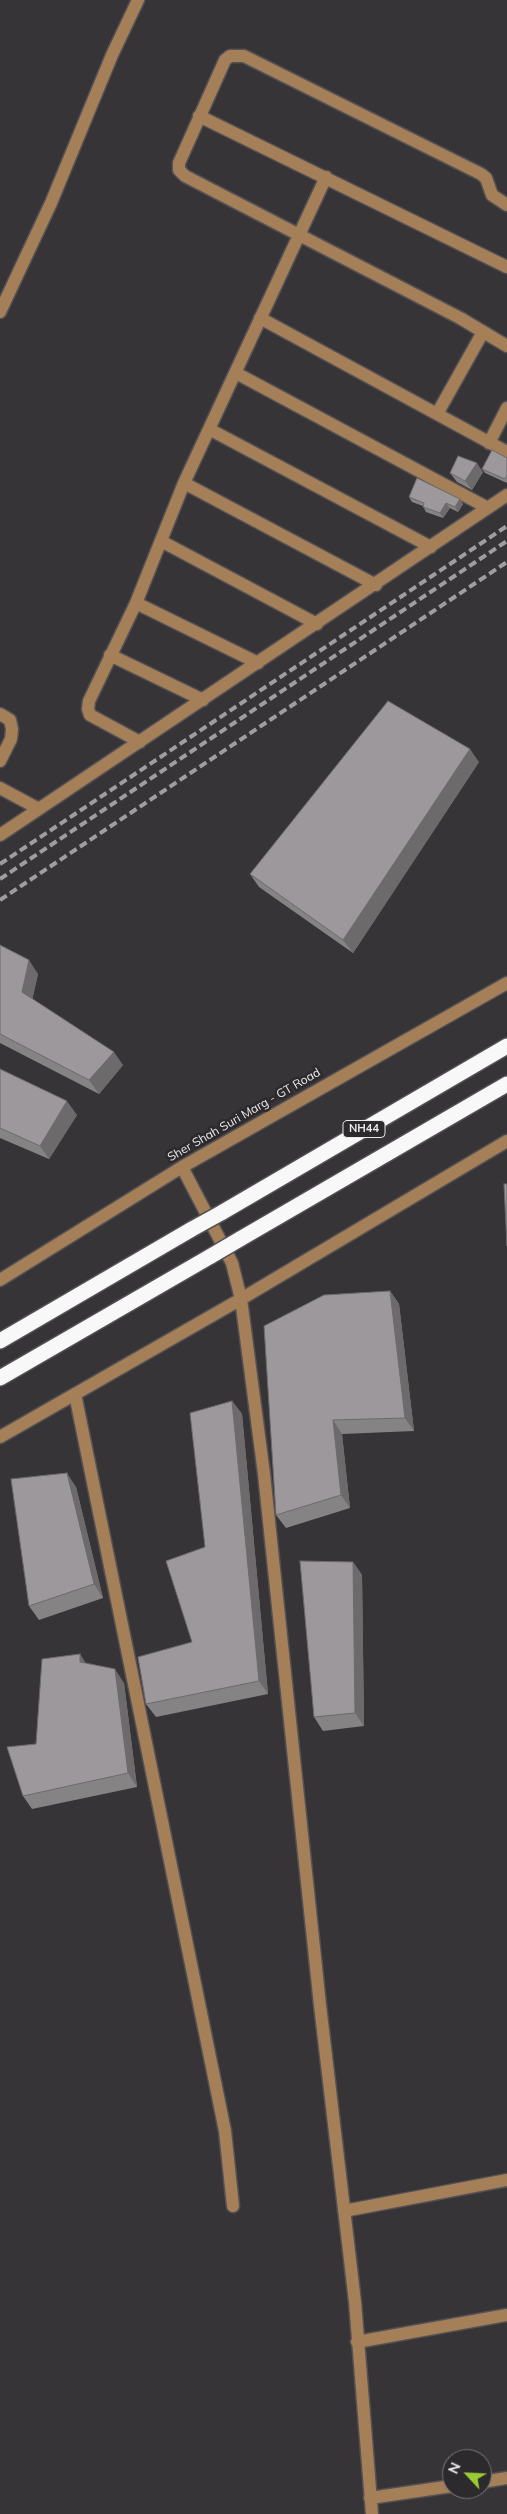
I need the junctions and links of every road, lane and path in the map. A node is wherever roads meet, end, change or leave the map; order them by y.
1 (138, 0) edge
2 (199, 116) junction
3 (326, 177) junction
4 (507, 205) edge
5 (298, 236) junction
6 (507, 266) edge
7 (0, 312) edge
8 (260, 318) junction
9 (483, 332) junction
10 (507, 346) edge
11 (236, 373) junction
12 (507, 408) edge
13 (437, 414) junction
14 (209, 429) junction
15 (489, 442) junction
16 (507, 452) edge
17 (184, 483) junction
18 (507, 495) edge
19 (488, 508) junction
20 (161, 541) junction
21 (431, 547) junction
22 (376, 584) junction
23 (136, 603) junction
24 (317, 624) junction
25 (110, 656) junction
26 (258, 663) junction
27 (203, 700) junction
28 (0, 714) edge
29 (140, 742) junction
30 (0, 761) edge
31 (0, 788) edge
32 (39, 809) junction
33 (0, 835) edge
34 (507, 983) edge
35 (507, 1046) edge
36 (507, 1084) edge
37 (507, 1141) edge
38 (182, 1167) junction
39 (0, 1280) edge
40 (241, 1299) junction
41 (0, 1341) edge
42 (0, 1378) edge
43 (75, 1394) junction
44 (0, 1437) edge
45 (507, 2180) edge
46 (234, 2206) dead end
47 (344, 2211) junction
48 (507, 2315) edge
49 (358, 2342) junction
50 (507, 2478) edge
51 (492, 2480) edge
52 (442, 2487) edge
53 (370, 2498) junction
54 (372, 2514) edge

1 - 7 street
2 - 3 street
2 - 4 street
2 - 5 street
3 - 5 street
3 - 6 street
5 - 8 street
5 - 9 street
8 - 11 street
8 - 13 street
9 - 10 street
9 - 13 street
11 - 14 street
11 - 19 street
12 - 15 street
13 - 15 street
14 - 17 street
14 - 21 street
15 - 16 street
17 - 20 street
17 - 22 street
18 - 19 street
19 - 21 street
20 - 23 street
20 - 24 street
21 - 22 street
22 - 24 street
23 - 25 street
23 - 26 street
24 - 26 street
25 - 27 street
25 - 29 street
26 - 27 street
27 - 29 street
28 - 30 street
29 - 32 street
31 - 32 street
32 - 33 street
34 - 38 street, Sher Shah Suri Marg - GT Road
35 - 41 highway, NH44, bridge
36 - 42 highway, NH44, bridge
37 - 40 street
38 - 39 street, Sher Shah Suri Marg - GT Road
38 - 40 street
40 - 43 street
40 - 47 street
43 - 44 street
43 - 46 street
45 - 47 street
47 - 49 street
48 - 49 street
49 - 53 street
50 - 51 street
52 - 53 street
53 - 54 street

